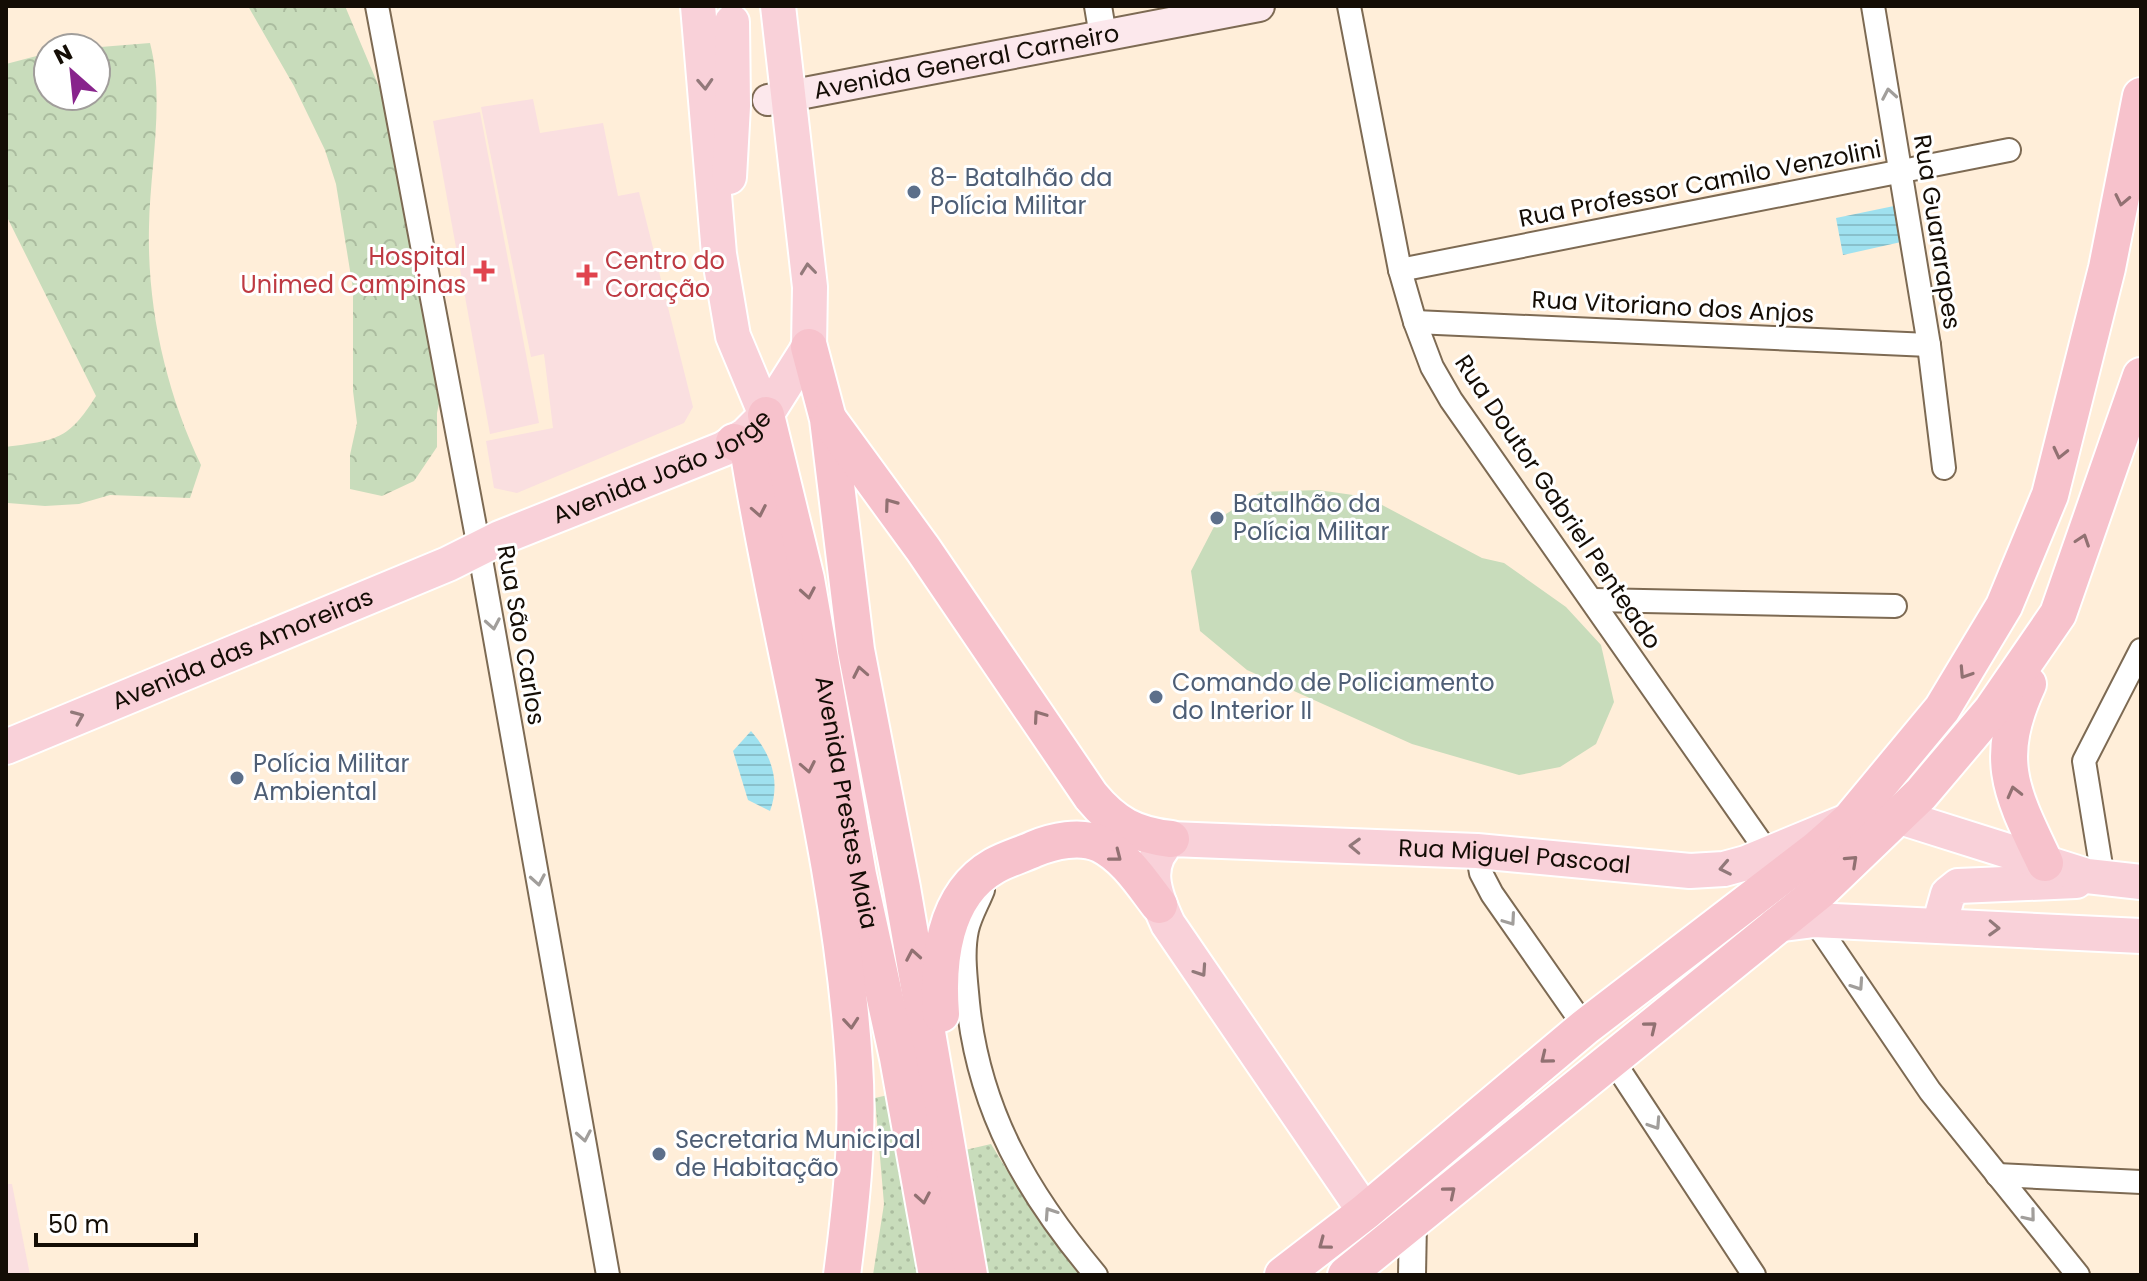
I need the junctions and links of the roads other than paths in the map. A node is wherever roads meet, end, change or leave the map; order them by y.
1 (377, 6) edge
2 (698, 6) edge
3 (778, 6) edge
4 (1098, 6) edge
5 (1349, 6) edge
6 (1873, 6) edge
7 (1252, 7) edge
8 (732, 22) dead end
9 (1103, 36) junction
10 (2141, 96) edge
11 (778, 98) junction
12 (2009, 150) dead end
13 (1902, 171) junction
14 (719, 254) junction
15 (1400, 270) junction
16 (1415, 322) junction
17 (1929, 345) junction
18 (809, 347) junction
19 (2141, 376) edge
20 (766, 415) junction
21 (828, 419) junction
22 (734, 442) junction
23 (1944, 468) dead end
24 (479, 548) junction
25 (1594, 600) junction
26 (1895, 606) dead end
27 (2058, 614) junction
28 (2141, 650) edge
29 (6, 747) edge
30 (1071, 763) junction
31 (1900, 817) junction
32 (1850, 820) junction
33 (1171, 839) junction
34 (1045, 845) junction
35 (1477, 851) junction
36 (1768, 853) junction
37 (2045, 863) junction
38 (992, 867) junction
39 (2095, 877) junction
40 (2141, 882) edge
41 (1159, 905) junction
42 (1814, 920) junction
43 (1776, 925) junction
44 (1939, 926) junction
45 (2141, 936) edge
46 (1585, 1027) junction
47 (1612, 1059) junction
48 (945, 1142) junction
49 (1997, 1175) junction
50 (2141, 1182) edge
51 (1365, 1212) junction
52 (1413, 1222) junction
53 (608, 1275) edge
54 (842, 1275) edge
55 (937, 1275) edge
56 (969, 1275) edge
57 (1096, 1275) edge
58 (1283, 1275) edge
59 (1346, 1275) edge
60 (1412, 1275) edge
61 (1754, 1275) edge
62 (2078, 1275) edge

1 - 24 street, Rua São Carlos
2 -> 14 main road
3 - 11 main road
4 - 9 street
5 - 15 street, Rua Doutor Gabriel Penteado
13 -> 6 street, Rua Guararapes
7 - 9 main road, Avenida General Carneiro
8 - 14 main road
9 - 11 main road, Avenida General Carneiro
10 -> 32 highway
18 -> 11 main road
12 - 13 street, Rua Professor Camilo Venzolini
13 - 15 street, Rua Professor Camilo Venzolini
13 - 17 street, Rua Guararapes
14 - 20 main road, Avenida Prestes Maia
15 - 16 street, Rua Doutor Gabriel Penteado
16 - 17 street, Rua Vitoriano dos Anjos
16 - 25 street, Rua Doutor Gabriel Penteado
17 - 23 street, Rua Guararapes
18 - 20 main road, Avenida João Jorge
18 - 21 highway
27 -> 19 highway
20 - 22 main road, Avenida João Jorge
20 -> 55 highway, Avenida Prestes Maia
30 -> 21 highway
48 -> 21 highway, Avenida Prestes Maia
22 - 24 main road, Avenida João Jorge
22 -> 54 highway
29 -> 24 main road, Avenida das Amoreiras
24 -> 53 street, Rua São Carlos
25 - 26 street
25 - 36 street, Rua Doutor Gabriel Penteado
27 - 31 highway
37 -> 27 highway
28 - 39 street
30 - 33 highway
30 - 34 highway
31 - 32 main road, Rua Miguel Pascoal
31 - 37 main road
43 -> 31 highway
32 - 36 main road, Rua Miguel Pascoal
32 - 46 highway
35 -> 33 main road, Rua Miguel Pascoal
33 - 41 main road
34 - 38 highway
34 -> 41 highway
36 -> 35 main road, Rua Miguel Pascoal
35 -> 46 street
37 - 39 main road
38 - 48 highway
57 -> 38 street
39 - 40 main road
39 - 44 main road
41 -> 51 main road
42 - 43 main road
42 - 44 main road
42 -> 49 street
47 -> 43 highway
44 -> 45 main road
46 -> 51 highway
52 -> 47 highway
47 -> 61 street
48 - 56 highway, Avenida Prestes Maia
49 - 50 street
49 -> 62 street
51 -> 58 highway
52 - 59 highway
52 - 60 street

